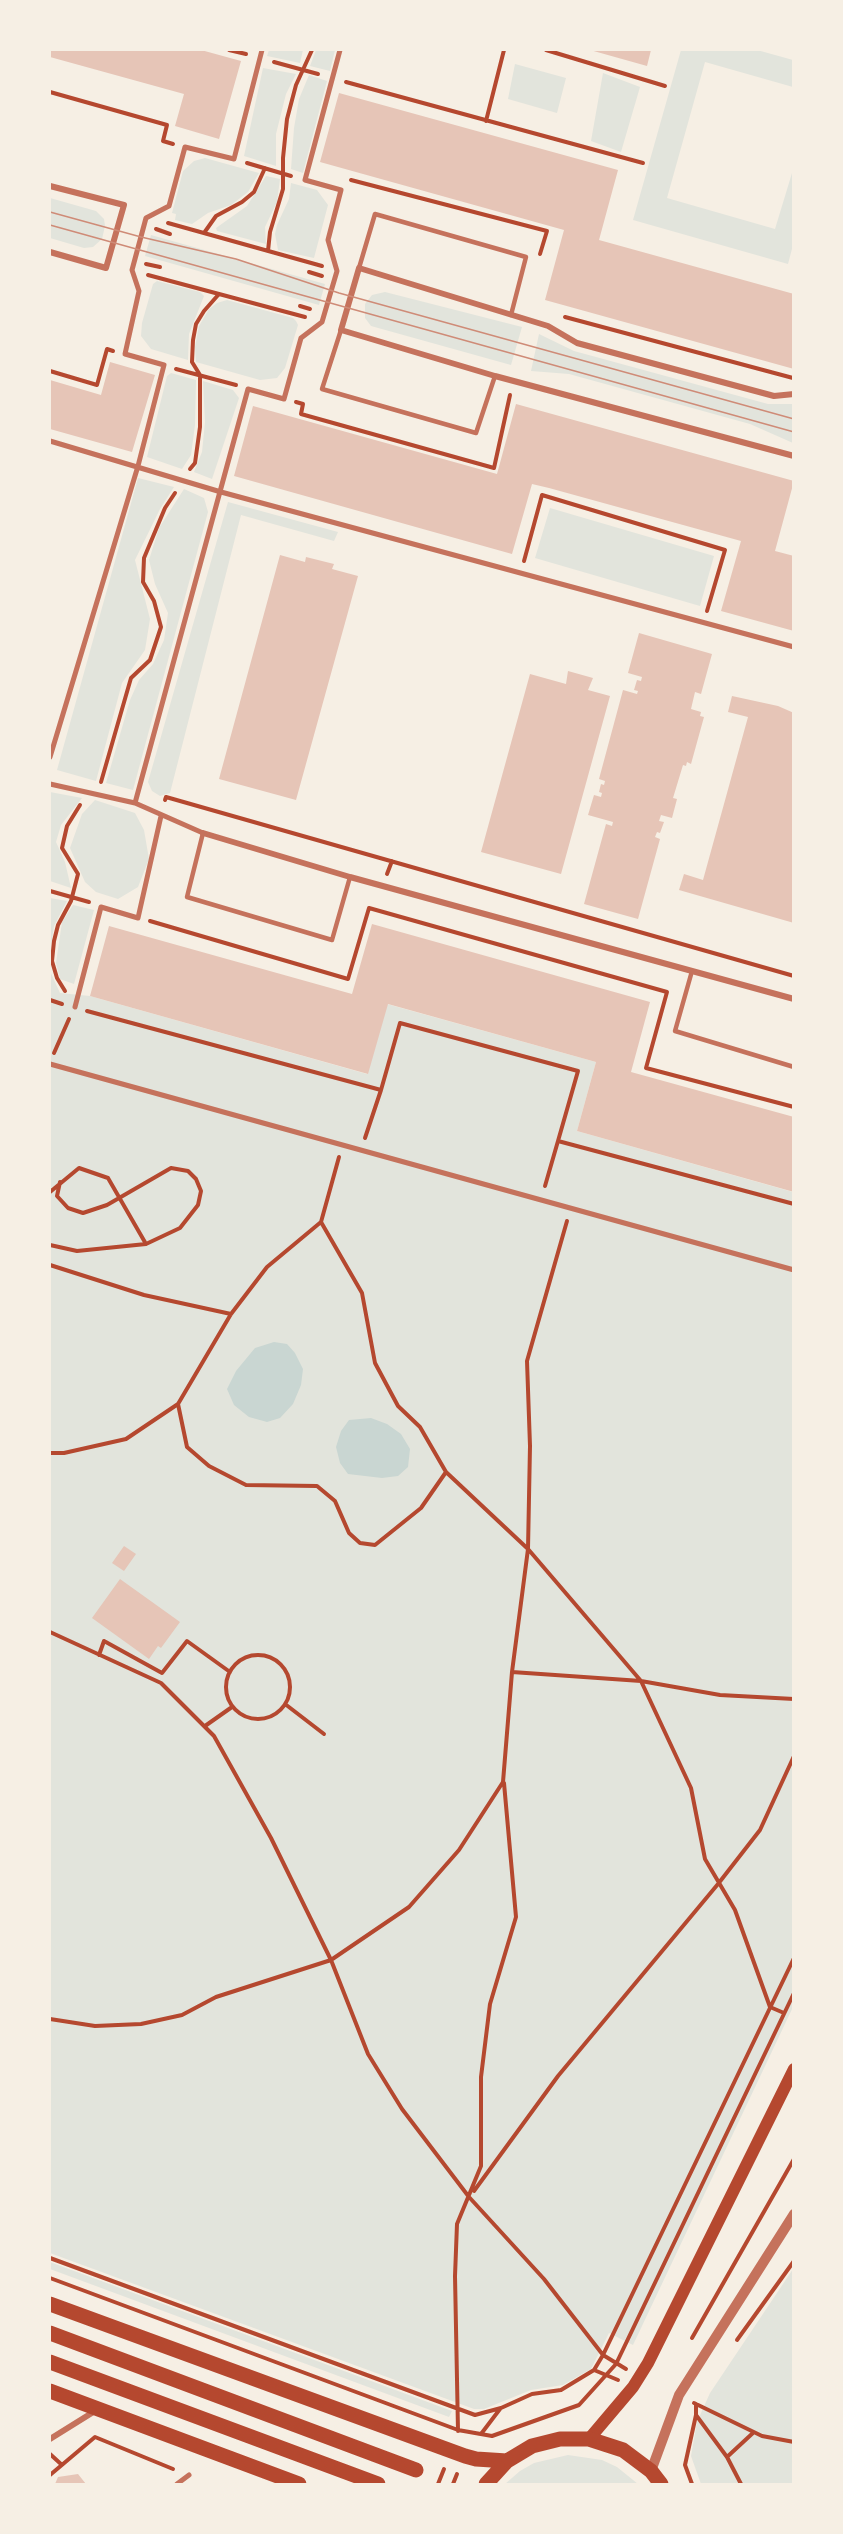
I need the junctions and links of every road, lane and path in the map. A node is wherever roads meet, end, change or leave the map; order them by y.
1 (230, 50) edge
2 (262, 50) edge
3 (312, 50) edge
4 (340, 50) edge
5 (504, 50) edge
6 (546, 50) edge
7 (260, 58) junction
8 (305, 69) junction
9 (333, 78) junction
10 (665, 86) dead end
11 (50, 92) edge
12 (486, 120) junction
13 (185, 147) junction
14 (234, 159) junction
15 (643, 163) dead end
16 (265, 168) junction
17 (282, 173) junction
18 (305, 180) junction
19 (50, 186) edge
20 (341, 190) junction
21 (147, 218) junction
22 (204, 233) junction
23 (268, 251) junction
24 (50, 252) edge
25 (538, 263) dead end
26 (359, 268) junction
27 (132, 270) junction
28 (337, 271) junction
29 (219, 294) junction
30 (555, 314) dead end
31 (511, 315) junction
32 (322, 322) junction
33 (341, 330) junction
34 (125, 354) junction
35 (164, 365) junction
36 (50, 371) edge
37 (200, 375) junction
38 (495, 376) junction
39 (794, 378) edge
40 (248, 388) junction
41 (511, 388) dead end
42 (794, 394) edge
43 (284, 399) junction
44 (50, 441) edge
45 (794, 456) edge
46 (138, 466) junction
47 (183, 480) junction
48 (221, 492) junction
49 (520, 573) junction
50 (703, 623) junction
51 (794, 647) edge
52 (50, 757) edge
53 (50, 784) edge
54 (92, 795) junction
55 (135, 803) junction
56 (161, 816) junction
57 (203, 833) junction
58 (350, 877) junction
59 (50, 891) edge
60 (72, 896) junction
61 (101, 907) junction
62 (138, 918) junction
63 (692, 970) junction
64 (794, 976) edge
65 (794, 999) edge
66 (50, 1000) edge
67 (75, 1008) junction
68 (50, 1063) edge
69 (794, 1067) edge
70 (381, 1090) junction
71 (794, 1107) edge
72 (558, 1141) junction
73 (343, 1145) junction
74 (361, 1150) junction
75 (60, 1182) junction
76 (50, 1192) edge
77 (541, 1200) junction
78 (794, 1204) edge
79 (571, 1209) junction
80 (321, 1222) junction
81 (146, 1244) junction
82 (50, 1245) edge
83 (50, 1265) edge
84 (794, 1270) edge
85 (231, 1314) junction
86 (178, 1404) junction
87 (50, 1453) edge
88 (446, 1472) junction
89 (528, 1549) junction
90 (50, 1632) edge
91 (99, 1655) junction
92 (230, 1672) junction
93 (512, 1672) junction
94 (641, 1681) junction
95 (794, 1699) edge
96 (285, 1704) junction
97 (232, 1707) junction
98 (205, 1726) junction
99 (324, 1734) dead end
100 (794, 1756) edge
101 (503, 1782) junction
102 (718, 1884) junction
103 (794, 1958) edge
104 (331, 1960) junction
105 (794, 1993) edge
106 (770, 2007) junction
107 (784, 2013) junction
108 (50, 2019) edge
109 (794, 2068) edge
110 (794, 2159) edge
111 (469, 2197) junction
112 (794, 2214) edge
113 (50, 2258) edge
114 (794, 2261) edge
115 (50, 2278) edge
116 (50, 2304) edge
117 (50, 2333) edge
118 (735, 2343) dead end
119 (688, 2346) dead end
120 (603, 2355) junction
121 (50, 2362) edge
122 (616, 2364) junction
123 (640, 2376) junction
124 (50, 2391) edge
125 (679, 2395) junction
126 (701, 2395) dead end
127 (696, 2403) junction
128 (98, 2409) junction
129 (456, 2409) junction
130 (458, 2430) junction
131 (754, 2432) junction
132 (50, 2439) edge
133 (589, 2439) junction
134 (794, 2442) edge
135 (451, 2451) junction
136 (50, 2454) edge
137 (727, 2457) dead end
138 (507, 2461) junction
139 (62, 2465) junction
140 (416, 2470) dead end
141 (651, 2471) junction
142 (50, 2475) edge
143 (189, 2475) joint
144 (177, 2484) edge
145 (299, 2484) edge
146 (378, 2484) edge
147 (438, 2484) edge
148 (486, 2484) edge
149 (661, 2484) edge
150 (692, 2484) edge

1 - 7 path
2 - 7 street
3 - 8 path
4 - 9 street
5 - 12 path
6 - 10 path
7 - 8 path
7 - 14 street
8 - 9 path
8 - 17 path
9 - 12 path
9 - 18 street
11 - 13 path
12 - 15 path
13 - 14 street
13 - 21 street
14 - 16 path
16 - 17 path
16 - 22 path
17 - 18 path
17 - 23 path
18 - 20 street
19 - 24 street
20 - 25 path
20 - 28 street
21 - 22 path
21 - 27 street
22 - 23 path
23 - 28 path
26 - 31 street
26 - 31 lane
26 - 33 street
27 - 29 path
27 - 34 street
28 - 32 street
29 - 32 path
29 - 37 path
30 - 39 path
31 - 42 street
32 - 43 street
33 - 38 street
33 - 38 lane
34 - 35 street
34 - 36 path
35 - 37 path
35 - 46 street
37 - 40 path
37 - 47 path
38 - 45 street
40 - 43 street
40 - 48 street
41 - 43 path
44 - 46 street
46 - 47 street
46 - 52 street
47 - 48 street
47 - 54 path
48 - 49 street
48 - 55 street
49 - 50 street
49 - 50 path
50 - 51 street
53 - 54 street
54 - 55 street
54 - 60 path
55 - 56 street
56 - 57 street
56 - 62 street
56 - 64 path
57 - 58 street
57 - 58 lane
58 - 63 street
59 - 60 path
60 - 61 path
60 - 67 path
61 - 62 street
61 - 67 street
62 - 71 path
63 - 65 street
63 - 69 lane
66 - 67 path
67 - 68 path
67 - 70 path
68 - 73 street
70 - 72 path
70 - 74 path
72 - 77 path
72 - 78 path
73 - 74 street
73 - 80 path
74 - 77 street
75 - 76 path
75 - 81 path
75 - 81 path
77 - 79 street
79 - 84 street
79 - 89 path
80 - 85 path
80 - 88 path
81 - 82 path
83 - 85 path
85 - 86 path
86 - 87 path
86 - 88 path
88 - 89 path
89 - 93 path
89 - 94 path
90 - 91 path
91 - 92 path
91 - 98 path
92 - 96 path
92 - 97 path
93 - 94 path
93 - 101 path
94 - 95 path
94 - 102 path
96 - 97 path
96 - 99 path
97 - 98 path
98 - 104 path
100 - 102 path
101 - 104 path
101 - 111 path
102 - 106 path
102 - 111 path
103 - 106 path
104 - 108 path
104 - 111 path
105 - 107 path
106 - 107 path
106 - 120 path
107 - 122 path
109 - 123 main road
110 - 119 path
111 - 120 path
111 - 129 path
112 - 125 street
113 - 129 path
114 - 118 path
115 - 130 path
116 - 135 main road
117 - 140 main road
120 - 122 path
120 - 129 path
121 - 146 main road
122 - 123 path
122 - 130 path
123 - 133 main road
124 - 128 main road
125 - 127 path
125 - 141 street
126 - 127 path
127 - 131 path
127 - 150 path
128 - 132 street
128 - 145 main road
129 - 130 path
130 - 135 path
131 - 134 path
131 - 137 path
133 - 138 main road
133 - 141 main road
135 - 138 main road
135 - 147 path
136 - 139 path
138 - 148 main road
139 - 142 path
139 - 143 path
141 - 149 main road
143 - 144 street

